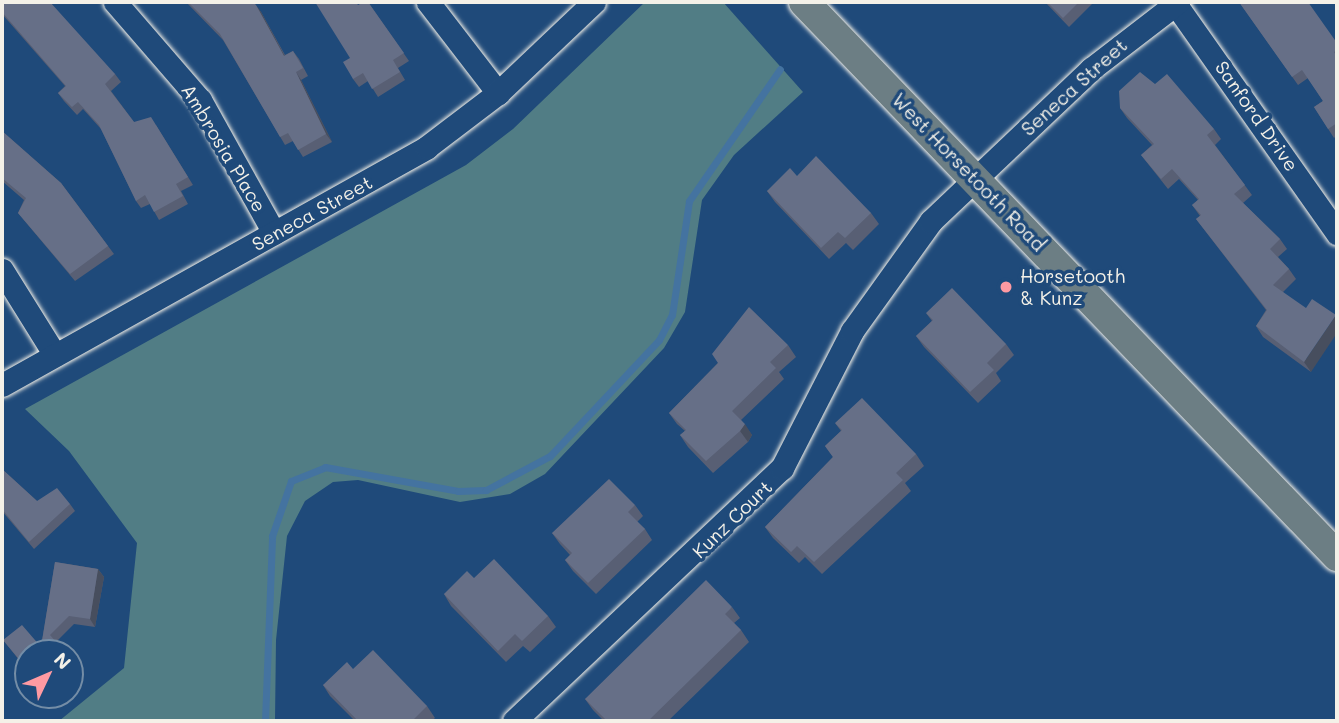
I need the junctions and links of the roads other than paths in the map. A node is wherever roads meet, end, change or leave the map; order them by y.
1 (116, 2) edge
2 (428, 2) edge
3 (594, 2) edge
4 (804, 2) edge
5 (1176, 2) edge
6 (498, 93) junction
7 (974, 177) junction
8 (274, 233) junction
9 (1337, 233) edge
10 (2, 270) edge
11 (55, 355) junction
12 (2, 385) edge
13 (1337, 556) edge
14 (514, 721) edge

1 - 8 street, Ambrosia Place
2 - 6 street
3 - 6 street, Seneca Street
4 - 7 main road, West Horsetooth Road
5 - 7 street, Seneca Street
5 - 9 street, Sanford Drive
6 - 8 street, Seneca Street
7 - 13 main road, West Horsetooth Road
7 - 14 street, Kunz Court
8 - 11 street, Seneca Street
10 - 11 street
11 - 12 street, Seneca Street

